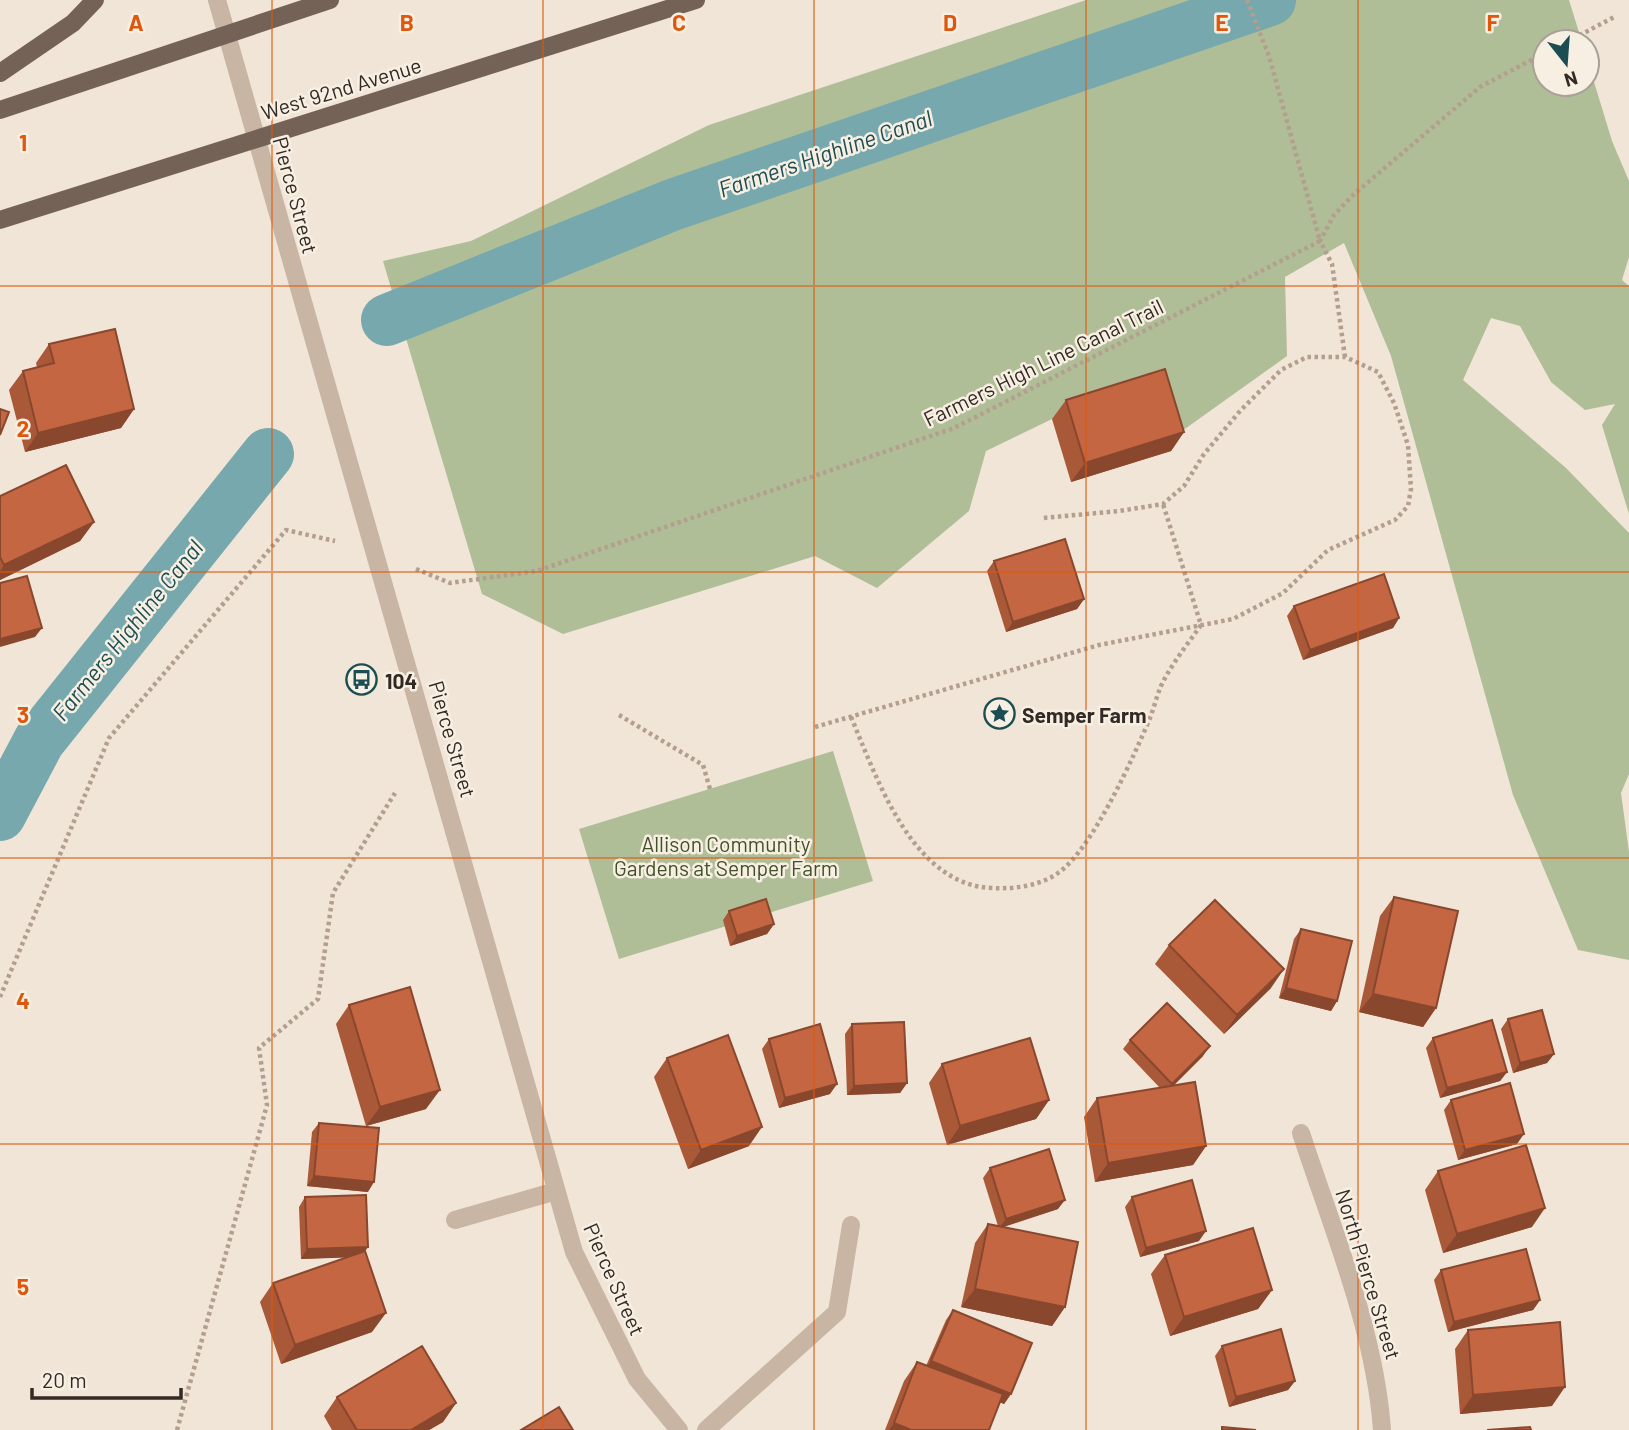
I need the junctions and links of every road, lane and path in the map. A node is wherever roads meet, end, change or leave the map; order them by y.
1 (95, 0) edge
2 (217, 0) edge
3 (330, 0) edge
4 (696, 0) edge
5 (1247, 0) edge
6 (1616, 16) dead end
7 (1593, 28) edge
8 (226, 34) junction
9 (1531, 60) edge
10 (0, 73) edge
11 (0, 110) edge
12 (256, 138) junction
13 (0, 220) edge
14 (1320, 241) junction
15 (1345, 357) junction
16 (1163, 504) junction
17 (1043, 518) dead end
18 (324, 538) dead end
19 (450, 583) dead end
20 (1201, 625) junction
21 (619, 715) dead end
22 (851, 717) junction
23 (815, 727) dead end
24 (710, 789) dead end
25 (395, 793) dead end
26 (0, 997) edge
27 (1301, 1133) dead end
28 (556, 1191) junction
29 (455, 1220) dead end
30 (850, 1225) dead end
31 (177, 1430) edge
32 (679, 1430) edge
33 (706, 1430) edge
34 (1382, 1430) edge

1 - 10 main road
2 - 8 street, Pierce Street
3 - 8 main road
4 - 12 main road, West 92nd Avenue
5 - 14 path
6 - 7 path
8 - 11 main road
8 - 12 street, Pierce Street
9 - 14 path
12 - 13 main road, West 92nd Avenue
12 - 28 street, Pierce Street
14 - 15 path
14 - 19 path, Farmers High Line Canal Trail
15 - 16 path
15 - 20 path
16 - 17 path
16 - 20 path
18 - 26 path
20 - 22 path
20 - 22 path
21 - 24 path
22 - 23 path
25 - 31 path
27 - 34 street, North Pierce Street
28 - 29 street
28 - 32 street, Pierce Street
30 - 33 street

